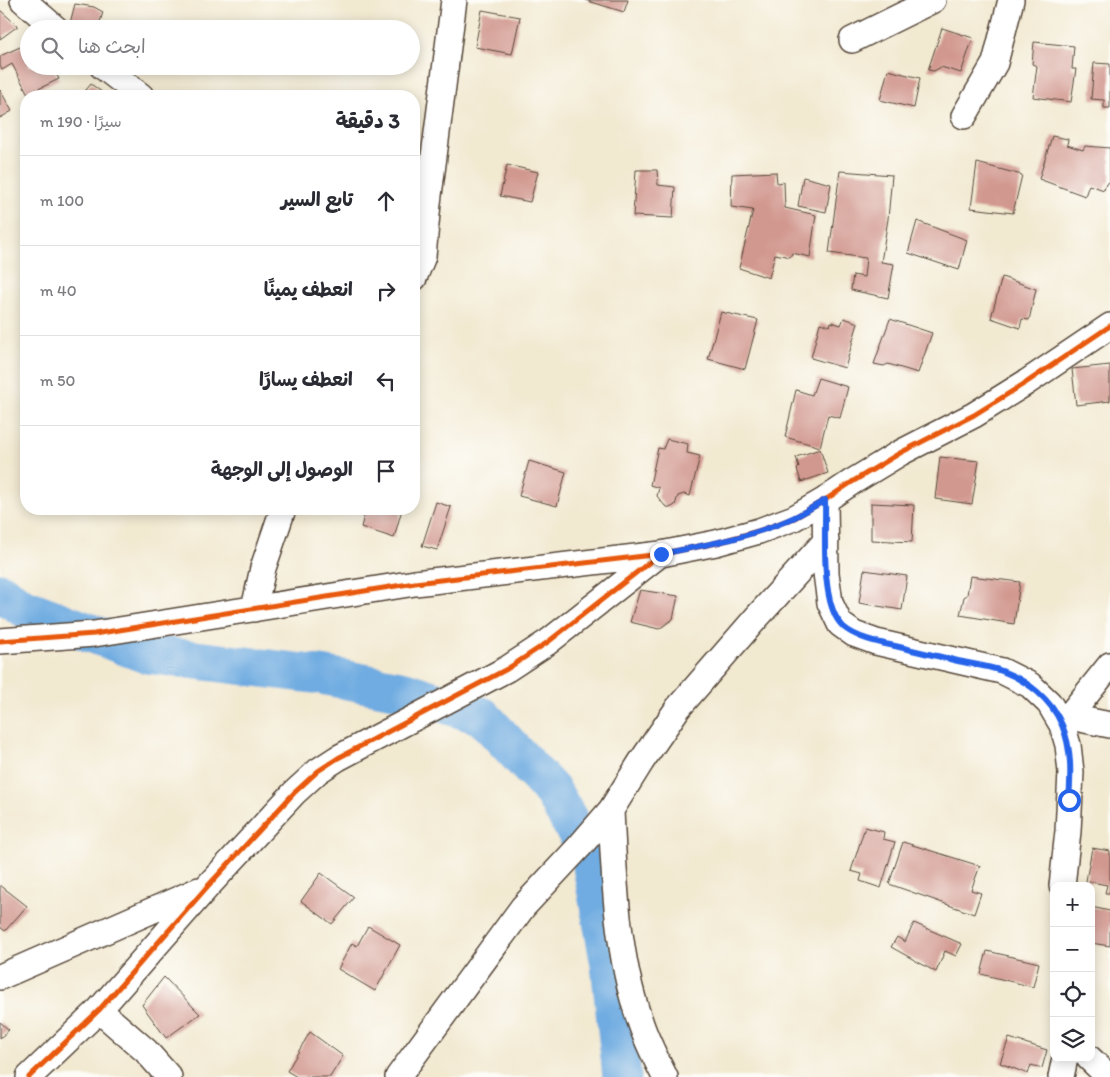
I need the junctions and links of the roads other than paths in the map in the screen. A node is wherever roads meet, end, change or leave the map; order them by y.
1 (23, 0) edge
2 (454, 0) edge
3 (933, 0) edge
4 (1011, 0) edge
5 (46, 20) edge
6 (852, 40) dead end
7 (114, 75) edge
8 (133, 90) edge
9 (964, 116) dead end
10 (421, 202) edge
11 (420, 263) edge
12 (1110, 326) edge
13 (825, 500) junction
14 (281, 515) edge
15 (826, 541) junction
16 (661, 554) junction
17 (254, 609) junction
18 (0, 641) edge
19 (1110, 665) edge
20 (1066, 721) junction
21 (1110, 725) edge
22 (611, 810) junction
23 (1062, 882) edge
24 (206, 888) junction
25 (0, 977) edge
26 (99, 1010) junction
27 (1064, 1062) edge
28 (1093, 1062) edge
29 (29, 1077) edge
30 (169, 1077) edge
31 (398, 1077) edge
32 (665, 1077) edge
33 (1061, 1077) edge
34 (1109, 1077) edge

1 - 5 street
2 - 10 street
3 - 6 street
4 - 9 street
7 - 8 street
10 - 11 street
12 - 13 street
13 - 15 street
13 - 16 street
14 - 17 street
15 - 20 street
15 - 22 street
16 - 17 street
16 - 24 street
17 - 18 street
19 - 20 street
20 - 21 street
20 - 23 street
22 - 31 street
22 - 32 street
24 - 25 street
24 - 26 street
26 - 29 street
26 - 30 street
27 - 33 street
28 - 34 street

